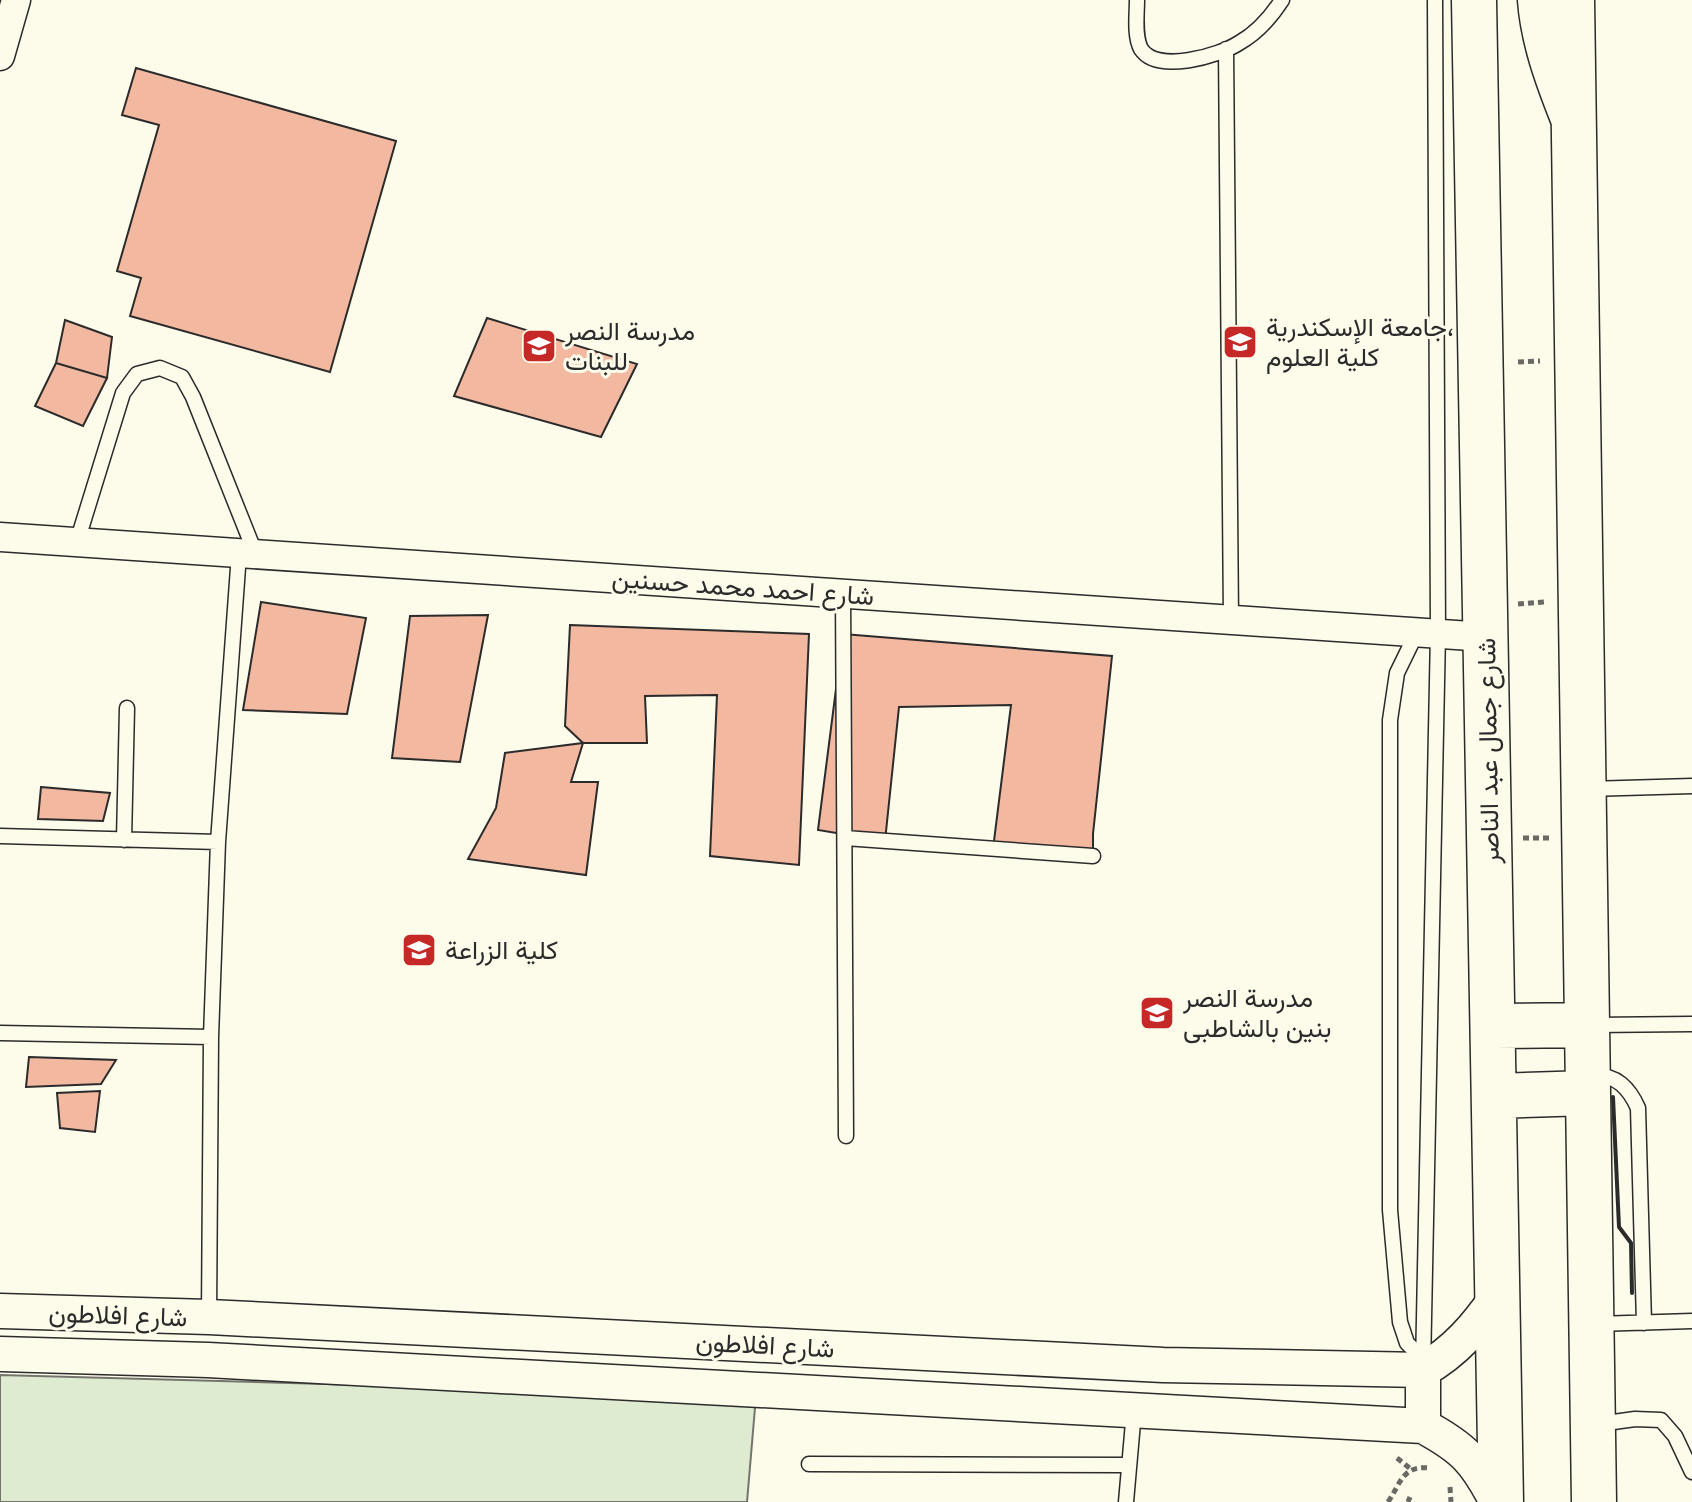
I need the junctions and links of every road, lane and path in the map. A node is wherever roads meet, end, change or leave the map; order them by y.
1 (16, 0) edge
2 (1137, 0) edge
3 (1282, 0) edge
4 (1435, 0) edge
5 (1474, 0) edge
6 (1538, 0) edge
7 (1572, 0) edge
8 (1226, 49) junction
9 (0, 56) edge
10 (1574, 127) junction
11 (1578, 360) junction
12 (1481, 363) junction
13 (0, 537) edge
14 (77, 542) junction
15 (247, 555) junction
16 (843, 594) junction
17 (1581, 600) junction
18 (1231, 620) junction
19 (1486, 622) junction
20 (1428, 633) junction
21 (127, 708) dead end
22 (1692, 786) edge
23 (1583, 790) junction
24 (0, 836) edge
25 (845, 838) junction
26 (1490, 838) junction
27 (1584, 838) junction
28 (124, 840) junction
29 (218, 842) junction
30 (1093, 856) dead end
31 (1692, 1024) edge
32 (1587, 1025) junction
33 (1494, 1026) junction
34 (0, 1033) edge
35 (211, 1037) junction
36 (1588, 1084) junction
37 (1495, 1096) junction
38 (846, 1136) dead end
39 (1498, 1296) junction
40 (0, 1311) edge
41 (209, 1317) junction
42 (1692, 1321) edge
43 (1644, 1323) junction
44 (1590, 1324) junction
45 (0, 1354) edge
46 (965, 1355) junction
47 (1013, 1357) junction
48 (208, 1360) junction
49 (1163, 1365) junction
50 (1424, 1365) junction
51 (962, 1401) junction
52 (1010, 1404) junction
53 (1149, 1412) junction
54 (1592, 1425) junction
55 (1423, 1426) junction
56 (809, 1464) dead end
57 (1129, 1465) junction
58 (1435, 1470) dead end
59 (1692, 1472) edge
60 (1443, 1476) dead end
61 (1126, 1502) edge
62 (1388, 1502) edge
63 (1451, 1502) edge
64 (1499, 1502) edge
65 (1594, 1502) edge

1 - 9 street
2 - 8 lane
3 - 8 lane
4 - 20 lane
5 - 12 main road, شارع جمال عبد الناصر
6 - 10 main road
7 - 10 main road
8 - 18 lane
10 - 11 main road
11 - 12 path
11 - 17 main road
12 - 19 main road, شارع جمال عبد الناصر
13 - 14 street, شارع احمد محمد حسنين
14 - 15 street, شارع احمد محمد حسنين
14 - 15 lane
15 - 16 street, شارع احمد محمد حسنين
15 - 29 lane
16 - 18 street, شارع احمد محمد حسنين
16 - 25 lane
17 - 19 path
17 - 23 main road
18 - 20 street, شارع احمد محمد حسنين
19 - 20 street, شارع احمد محمد حسنين
19 - 26 main road, شارع جمال عبد الناصر
20 - 50 lane
20 - 50 lane
21 - 28 lane
22 - 23 lane
23 - 27 main road
24 - 28 lane
25 - 30 lane
25 - 38 lane
26 - 27 path
26 - 33 main road, شارع جمال عبد الناصر
27 - 32 main road
28 - 29 lane
29 - 35 lane
31 - 32 lane
32 - 33 main road
32 - 36 main road
33 - 37 main road, شارع جمال عبد الناصر
34 - 35 lane
35 - 41 lane
36 - 37 main road
36 - 43 lane
36 - 44 main road
37 - 39 main road, شارع جمال عبد الناصر
39 - 50 street
39 - 64 main road, شارع جمال عبد الناصر
40 - 41 street, شارع افلاطون
41 - 46 street, شارع افلاطون
41 - 48 street
42 - 43 lane
43 - 44 lane
44 - 54 main road
45 - 48 street, شارع افلاطون
46 - 47 street, شارع افلاطون
46 - 51 street
47 - 49 street, شارع افلاطون
47 - 52 street
48 - 51 street, شارع افلاطون
49 - 50 street, شارع افلاطون
49 - 53 street
50 - 55 street
51 - 52 street, شارع افلاطون
52 - 53 street, شارع افلاطون
53 - 55 street, شارع افلاطون
53 - 57 lane
54 - 59 lane
54 - 65 main road
55 - 64 street
56 - 57 lane
57 - 61 lane
58 - 62 path
60 - 63 path

